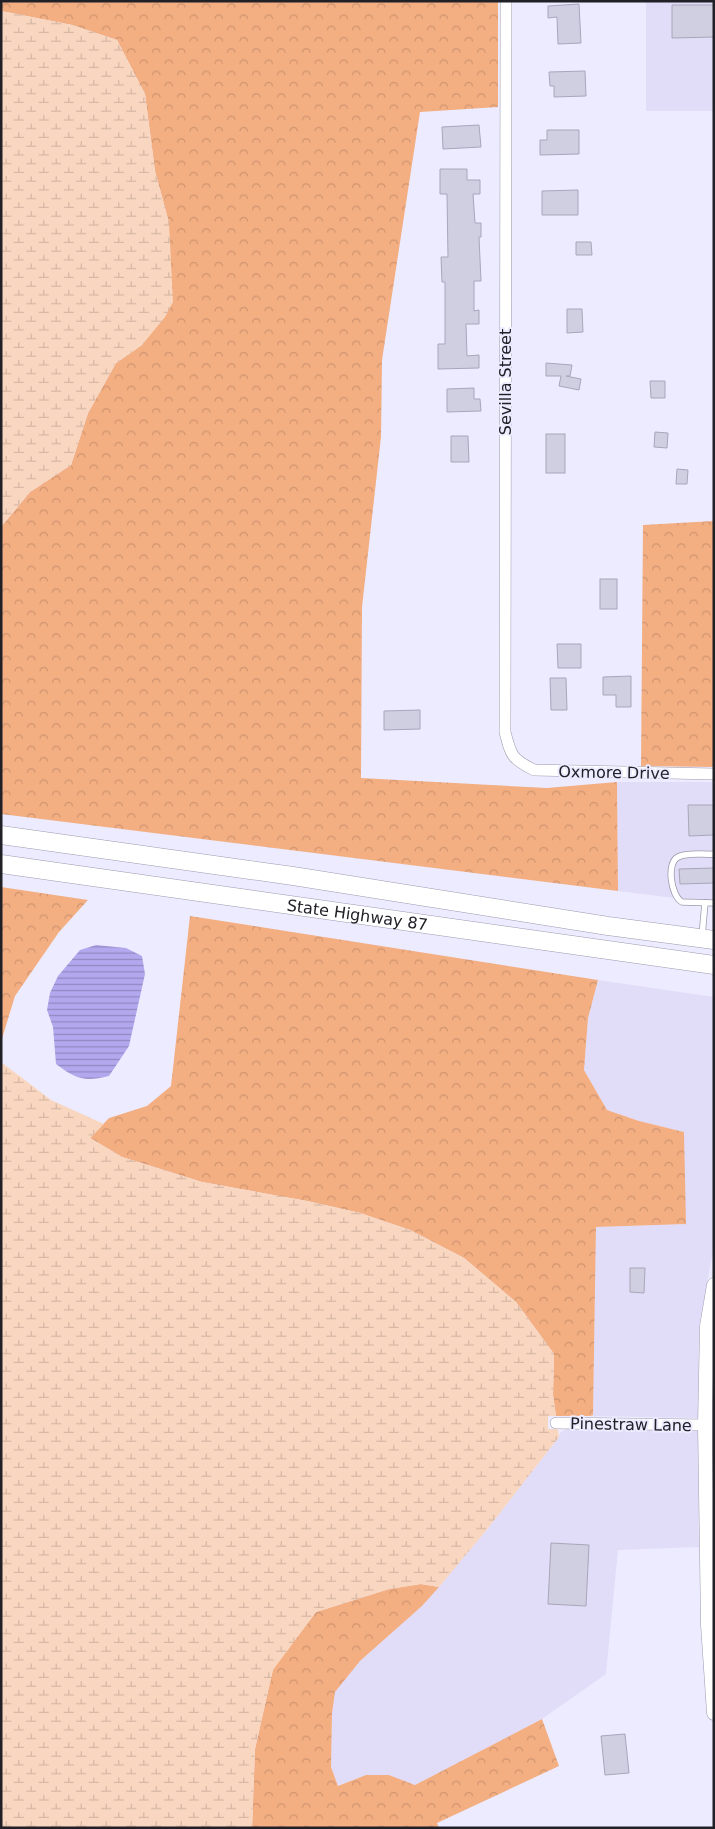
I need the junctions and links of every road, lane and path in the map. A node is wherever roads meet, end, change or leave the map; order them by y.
1 (506, 1) edge
2 (516, 761) joint
3 (714, 774) edge
4 (1, 835) edge
5 (714, 854) edge
6 (1, 864) edge
7 (705, 903) junction
8 (714, 903) edge
9 (708, 939) edge
10 (714, 964) edge
11 (714, 1285) edge
12 (556, 1422) dead end
13 (706, 1425) junction
14 (714, 1713) edge

1 - 2 street, Sevilla Street
2 - 3 street, Oxmore Drive
4 - 9 highway
5 - 7 lane
6 - 10 highway, State Highway 87
7 - 8 lane
7 - 9 lane
11 - 13 street
12 - 13 street, Pinestraw Lane
13 - 14 street

